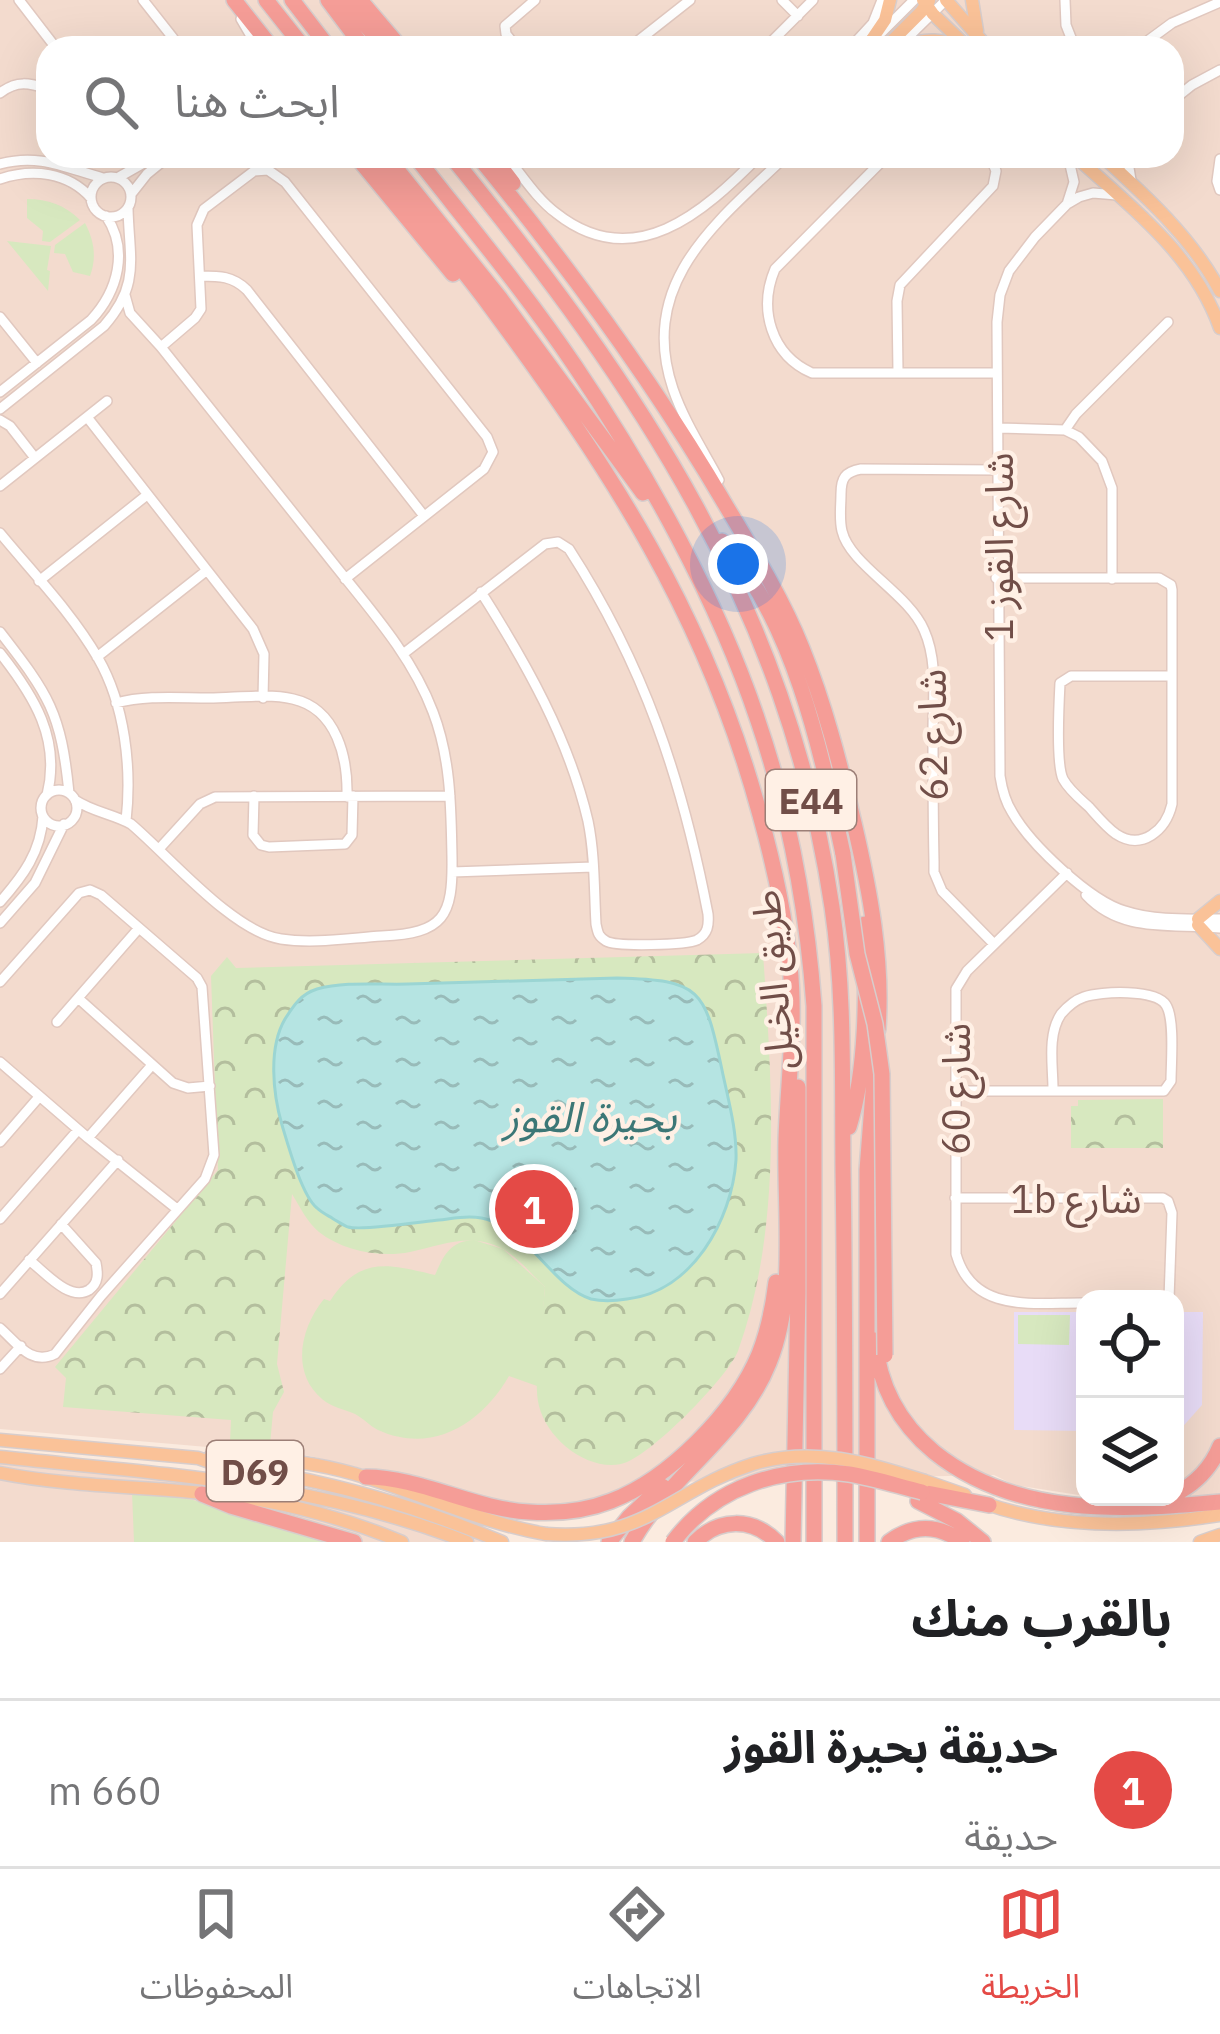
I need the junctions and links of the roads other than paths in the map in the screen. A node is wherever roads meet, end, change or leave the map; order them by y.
1 (19, 0) edge
2 (143, 0) edge
3 (231, 0) edge
4 (247, 0) edge
5 (266, 0) edge
6 (292, 0) edge
7 (328, 0) edge
8 (343, 0) edge
9 (360, 0) edge
10 (535, 0) edge
11 (690, 0) edge
12 (782, 0) edge
13 (813, 0) edge
14 (886, 0) edge
15 (946, 0) edge
16 (972, 0) edge
17 (1065, 0) edge
18 (1187, 0) edge
19 (1220, 2) edge
20 (927, 3) edge
21 (1192, 14) junction
22 (798, 16) junction
23 (47, 36) edge
24 (170, 36) edge
25 (251, 36) edge
26 (262, 36) edge
27 (275, 36) edge
28 (294, 36) edge
29 (320, 36) edge
30 (355, 36) edge
31 (375, 36) edge
32 (391, 36) edge
33 (508, 36) edge
34 (644, 36) edge
35 (777, 36) edge
36 (861, 36) edge
37 (874, 36) edge
38 (882, 36) edge
39 (896, 36) edge
40 (907, 36) edge
41 (965, 36) edge
42 (969, 36) edge
43 (974, 36) edge
44 (1070, 36) edge
45 (1153, 36) edge
46 (1220, 70) edge
47 (36, 86) edge
48 (1184, 91) edge
49 (0, 93) edge
50 (0, 151) edge
51 (36, 159) edge
52 (6, 162) edge
53 (1219, 165) edge
54 (74, 168) edge
55 (135, 168) edge
56 (157, 168) edge
57 (366, 168) edge
58 (381, 168) edge
59 (395, 168) edge
60 (424, 168) edge
61 (460, 168) edge
62 (487, 168) edge
63 (501, 168) edge
64 (516, 168) edge
65 (747, 168) edge
66 (774, 168) edge
67 (875, 168) edge
68 (995, 168) edge
69 (1073, 168) edge
70 (1086, 168) edge
71 (1114, 168) edge
72 (1129, 168) edge
73 (119, 177) junction
74 (103, 178) junction
75 (0, 179) edge
76 (1132, 185) junction
77 (1220, 190) edge
78 (132, 193) junction
79 (1117, 195) junction
80 (91, 198) junction
81 (1067, 204) junction
82 (128, 208) junction
83 (106, 216) junction
84 (568, 272) junction
85 (201, 276) junction
86 (1220, 291) edge
87 (125, 295) junction
88 (0, 317) edge
89 (1168, 322) dead end
90 (140, 323) junction
91 (104, 326) junction
92 (1220, 328) edge
93 (513, 338) junction
94 (161, 347) junction
95 (37, 363) junction
96 (898, 372) junction
97 (997, 373) junction
98 (0, 392) edge
99 (107, 400) dead end
100 (4, 406) edge
101 (87, 417) junction
102 (5, 423) edge
103 (998, 428) junction
104 (1065, 430) junction
105 (35, 458) junction
106 (998, 470) junction
107 (0, 486) edge
108 (147, 495) junction
109 (424, 516) junction
110 (665, 517) junction
111 (734, 518) junction
112 (706, 526) junction
113 (0, 533) edge
114 (206, 571) junction
115 (996, 578) junction
116 (345, 579) junction
117 (1112, 579) junction
118 (39, 581) junction
119 (481, 592) junction
120 (0, 632) edge
121 (404, 654) junction
122 (97, 657) junction
123 (2, 658) edge
124 (1172, 676) junction
125 (263, 698) junction
126 (116, 703) junction
127 (47, 794) junction
128 (254, 796) junction
129 (350, 796) junction
130 (450, 796) junction
131 (72, 797) junction
132 (43, 816) junction
133 (104, 816) junction
134 (126, 821) junction
135 (67, 823) junction
136 (159, 849) junction
137 (593, 867) junction
138 (452, 872) junction
139 (1066, 873) junction
140 (866, 878) junction
141 (1220, 901) edge
142 (0, 902) edge
143 (1198, 922) junction
144 (0, 923) edge
145 (1220, 923) edge
146 (139, 928) junction
147 (994, 944) junction
148 (1220, 949) edge
149 (0, 982) edge
150 (78, 998) junction
151 (57, 1022) dead end
152 (792, 1031) junction
153 (1, 1065) edge
154 (152, 1065) junction
155 (210, 1086) junction
156 (1053, 1089) junction
157 (955, 1090) junction
158 (40, 1097) junction
159 (869, 1126) junction
160 (78, 1130) junction
161 (88, 1138) junction
162 (843, 1140) junction
163 (0, 1142) edge
164 (118, 1160) junction
165 (955, 1198) junction
166 (177, 1209) junction
167 (0, 1219) edge
168 (61, 1224) junction
169 (785, 1227) junction
170 (29, 1260) junction
171 (92, 1288) junction
172 (1172, 1290) edge
173 (0, 1294) edge
174 (101, 1296) junction
175 (1076, 1303) edge
176 (0, 1328) edge
177 (21, 1347) junction
178 (0, 1369) edge
179 (728, 1430) junction
180 (0, 1440) edge
181 (1220, 1446) edge
182 (936, 1454) junction
183 (0, 1457) edge
184 (198, 1458) junction
185 (0, 1473) edge
186 (367, 1477) junction
187 (1184, 1489) edge
188 (922, 1491) junction
189 (202, 1494) junction
190 (1220, 1502) edge
191 (988, 1505) joint
192 (1123, 1506) edge
193 (1113, 1508) junction
194 (1220, 1515) edge
195 (1220, 1535) edge
196 (354, 1542) edge
197 (402, 1542) edge
198 (466, 1542) edge
199 (502, 1542) edge
200 (609, 1542) edge
201 (632, 1542) edge
202 (673, 1542) edge
203 (695, 1542) edge
204 (777, 1542) edge
205 (793, 1542) edge
206 (814, 1542) edge
207 (845, 1542) edge
208 (867, 1542) edge
209 (889, 1542) edge
210 (962, 1542) edge
211 (983, 1542) edge
212 (1200, 1542) edge

1 - 23 street
2 - 24 street
3 - 25 street
3 - 26 highway
4 - 27 highway
5 - 28 highway
6 - 29 highway
7 - 30 highway
8 - 31 highway
9 - 32 highway
10 - 33 street
11 - 34 street
12 - 22 street
13 - 22 street
14 - 36 street
14 - 37 main road
15 - 20 street
15 - 42 main road
16 - 43 main road
17 - 44 street
18 - 21 street
19 - 21 street
20 - 38 street
20 - 39 main road
20 - 40 street
20 - 41 main road
21 - 45 street
22 - 35 street
46 - 48 street
47 - 49 street
50 - 52 street
51 - 52 street
53 - 77 street
54 - 74 street
55 - 73 street
56 - 78 street
57 - 93 highway
58 - 93 highway
59 - 110 highway
60 - 110 highway, طريق الخيل / E44
61 - 112 highway, طريق الخيل / E44
62 - 84 highway
63 - 84 highway
64 - 65 street
66 - 111 street
67 - 96 street
68 - 96 street
69 - 81 street
70 - 79 main road
71 - 76 main road
72 - 76 street
73 - 74 street
73 - 78 street
74 - 80 street
75 - 80 street
76 - 86 main road
78 - 82 street
79 - 81 street
79 - 92 main road
80 - 83 street
81 - 97 street, شارع القوز 1
82 - 83 street
82 - 87 street
83 - 95 street
84 - 111 highway
85 - 94 street
85 - 109 street
85 - 109 street
87 - 90 street
87 - 91 street
88 - 95 street
89 - 104 street
90 - 91 street
90 - 94 street
91 - 100 street
93 - 152 highway
94 - 116 street
95 - 98 street
96 - 97 street
97 - 103 street, شارع القوز 1
99 - 101 street
100 - 102 street
101 - 105 street
101 - 108 street
102 - 105 street
103 - 104 street
103 - 106 street, شارع القوز 1
104 - 117 street
105 - 107 street
106 - 115 street, شارع القوز 1
106 - 147 street, شارع 62
108 - 114 street
108 - 118 street
109 - 116 street
110 - 206 highway, طريق الخيل / E44
111 - 140 highway
112 - 162 highway, طريق الخيل / E44
112 - 182 highway, bridge
113 - 118 street
114 - 122 street
114 - 125 street
115 - 117 street
115 - 139 street, شارع القوز 1
116 - 121 street
117 - 124 street
118 - 122 street
119 - 121 street
119 - 137 street
119 - 137 street
120 - 131 street
121 - 130 street
122 - 126 street
123 - 127 street
124 - 124 street
125 - 126 street
125 - 129 street
126 - 134 street
127 - 131 street
127 - 132 street
128 - 129 street
128 - 129 street
128 - 136 street
129 - 130 street
130 - 138 street
131 - 133 street
131 - 135 street
132 - 135 street
132 - 142 street
133 - 134 street
133 - 135 street
134 - 136 street
135 - 144 street
136 - 138 street
137 - 138 street
139 - 143 street, شارع القوز 1
139 - 147 street, شارع 60
140 - 159 highway
140 - 162 highway
141 - 143 main road
143 - 145 street, شارع القوز 1
143 - 148 main road
146 - 149 street
146 - 150 street
146 - 155 street
147 - 157 street, شارع 60
150 - 151 street
150 - 154 street
152 - 169 highway
152 - 205 highway
153 - 158 street
154 - 155 street
154 - 161 street
155 - 166 street
156 - 156 street
156 - 157 street
157 - 165 street, شارع 60
158 - 160 street
158 - 163 street
159 - 182 highway
159 - 208 highway
160 - 161 street
160 - 167 street
161 - 164 street
162 - 207 highway, طريق الخيل / E44
164 - 166 street
164 - 168 street
165 - 172 street, 1b شارع
165 - 175 street, شارع 60
166 - 174 street
168 - 170 street
168 - 171 street
169 - 179 highway
169 - 186 highway
170 - 171 street
170 - 173 street
171 - 174 street
174 - 177 street
176 - 177 street
177 - 178 street
179 - 200 highway
179 - 201 highway
180 - 184 main road, D69
181 - 187 highway
182 - 193 highway
183 - 198 main road, D69
184 - 186 main road
184 - 199 main road, D69
185 - 189 main road
186 - 188 main road, bridge
188 - 191 highway
188 - 202 highway, bridge
188 - 211 highway
189 - 196 highway
189 - 197 main road
190 - 193 highway
191 - 194 main road
192 - 193 highway
195 - 212 main road
203 - 204 highway
209 - 210 highway

